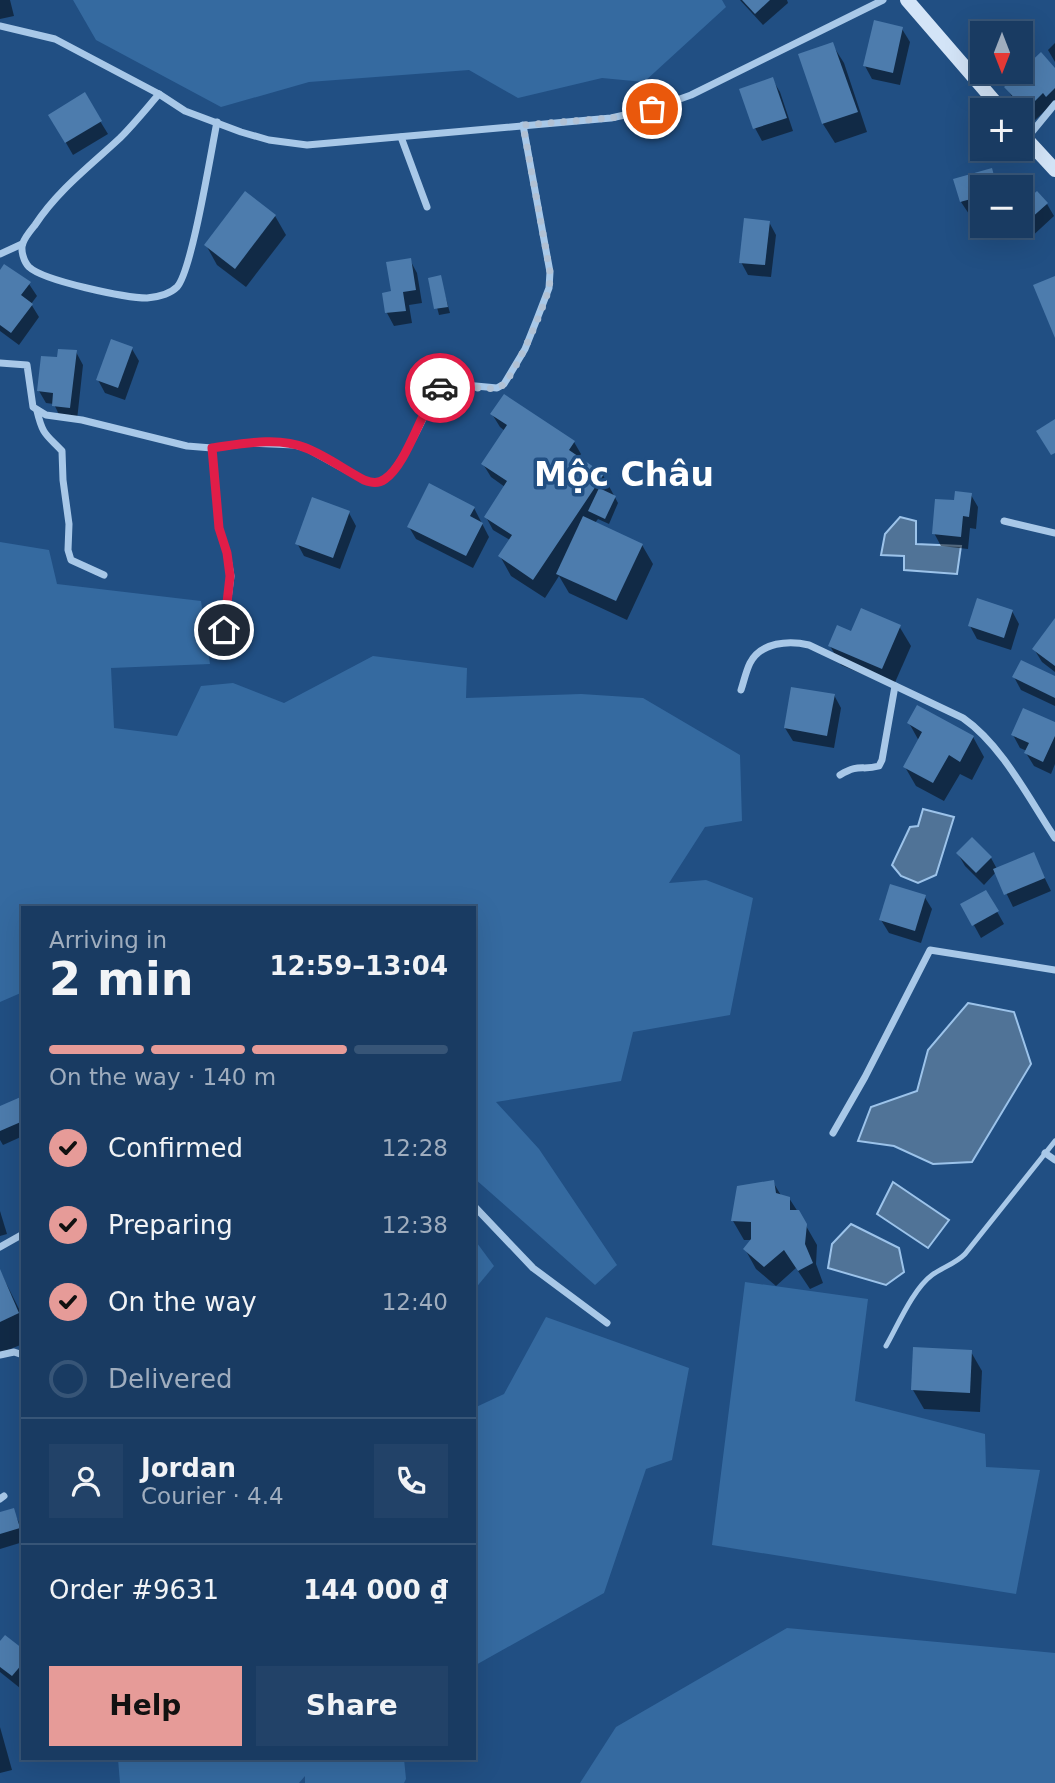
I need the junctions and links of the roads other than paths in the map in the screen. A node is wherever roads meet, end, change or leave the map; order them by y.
1 (883, 0) edge
2 (907, 0) edge
3 (0, 26) edge
4 (159, 94) junction
5 (992, 98) edge
6 (1055, 104) edge
7 (217, 122) junction
8 (523, 125) junction
9 (1033, 125) edge
10 (401, 137) junction
11 (1033, 146) edge
12 (1055, 170) edge
13 (427, 208) dead end
14 (22, 244) junction
15 (0, 254) edge
16 (0, 363) edge
17 (37, 411) junction
18 (212, 448) junction
19 (1004, 522) dead end
20 (1055, 533) edge
21 (104, 575) dead end
22 (224, 630) dead end
23 (895, 686) junction
24 (741, 690) dead end
25 (839, 775) dead end
26 (1055, 838) edge
27 (1055, 970) edge
28 (833, 1133) dead end
29 (1055, 1141) edge
30 (1045, 1153) junction
31 (1055, 1160) edge
32 (476, 1208) edge
33 (21, 1235) edge
34 (0, 1247) edge
35 (607, 1323) dead end
36 (886, 1346) dead end
37 (21, 1354) edge
38 (0, 1355) edge

1 - 8 street
2 - 5 street
3 - 4 street
4 - 7 street
4 - 14 street
6 - 9 street
7 - 10 street
7 - 14 street
8 - 10 street
8 - 18 street
10 - 13 street
11 - 12 street
14 - 15 street
16 - 17 street
17 - 18 street
17 - 21 street
18 - 22 street
19 - 20 street
23 - 24 street
23 - 25 street
23 - 26 street
27 - 28 street
29 - 30 lane
30 - 31 street
30 - 36 lane
32 - 35 street
33 - 34 street
37 - 38 street

